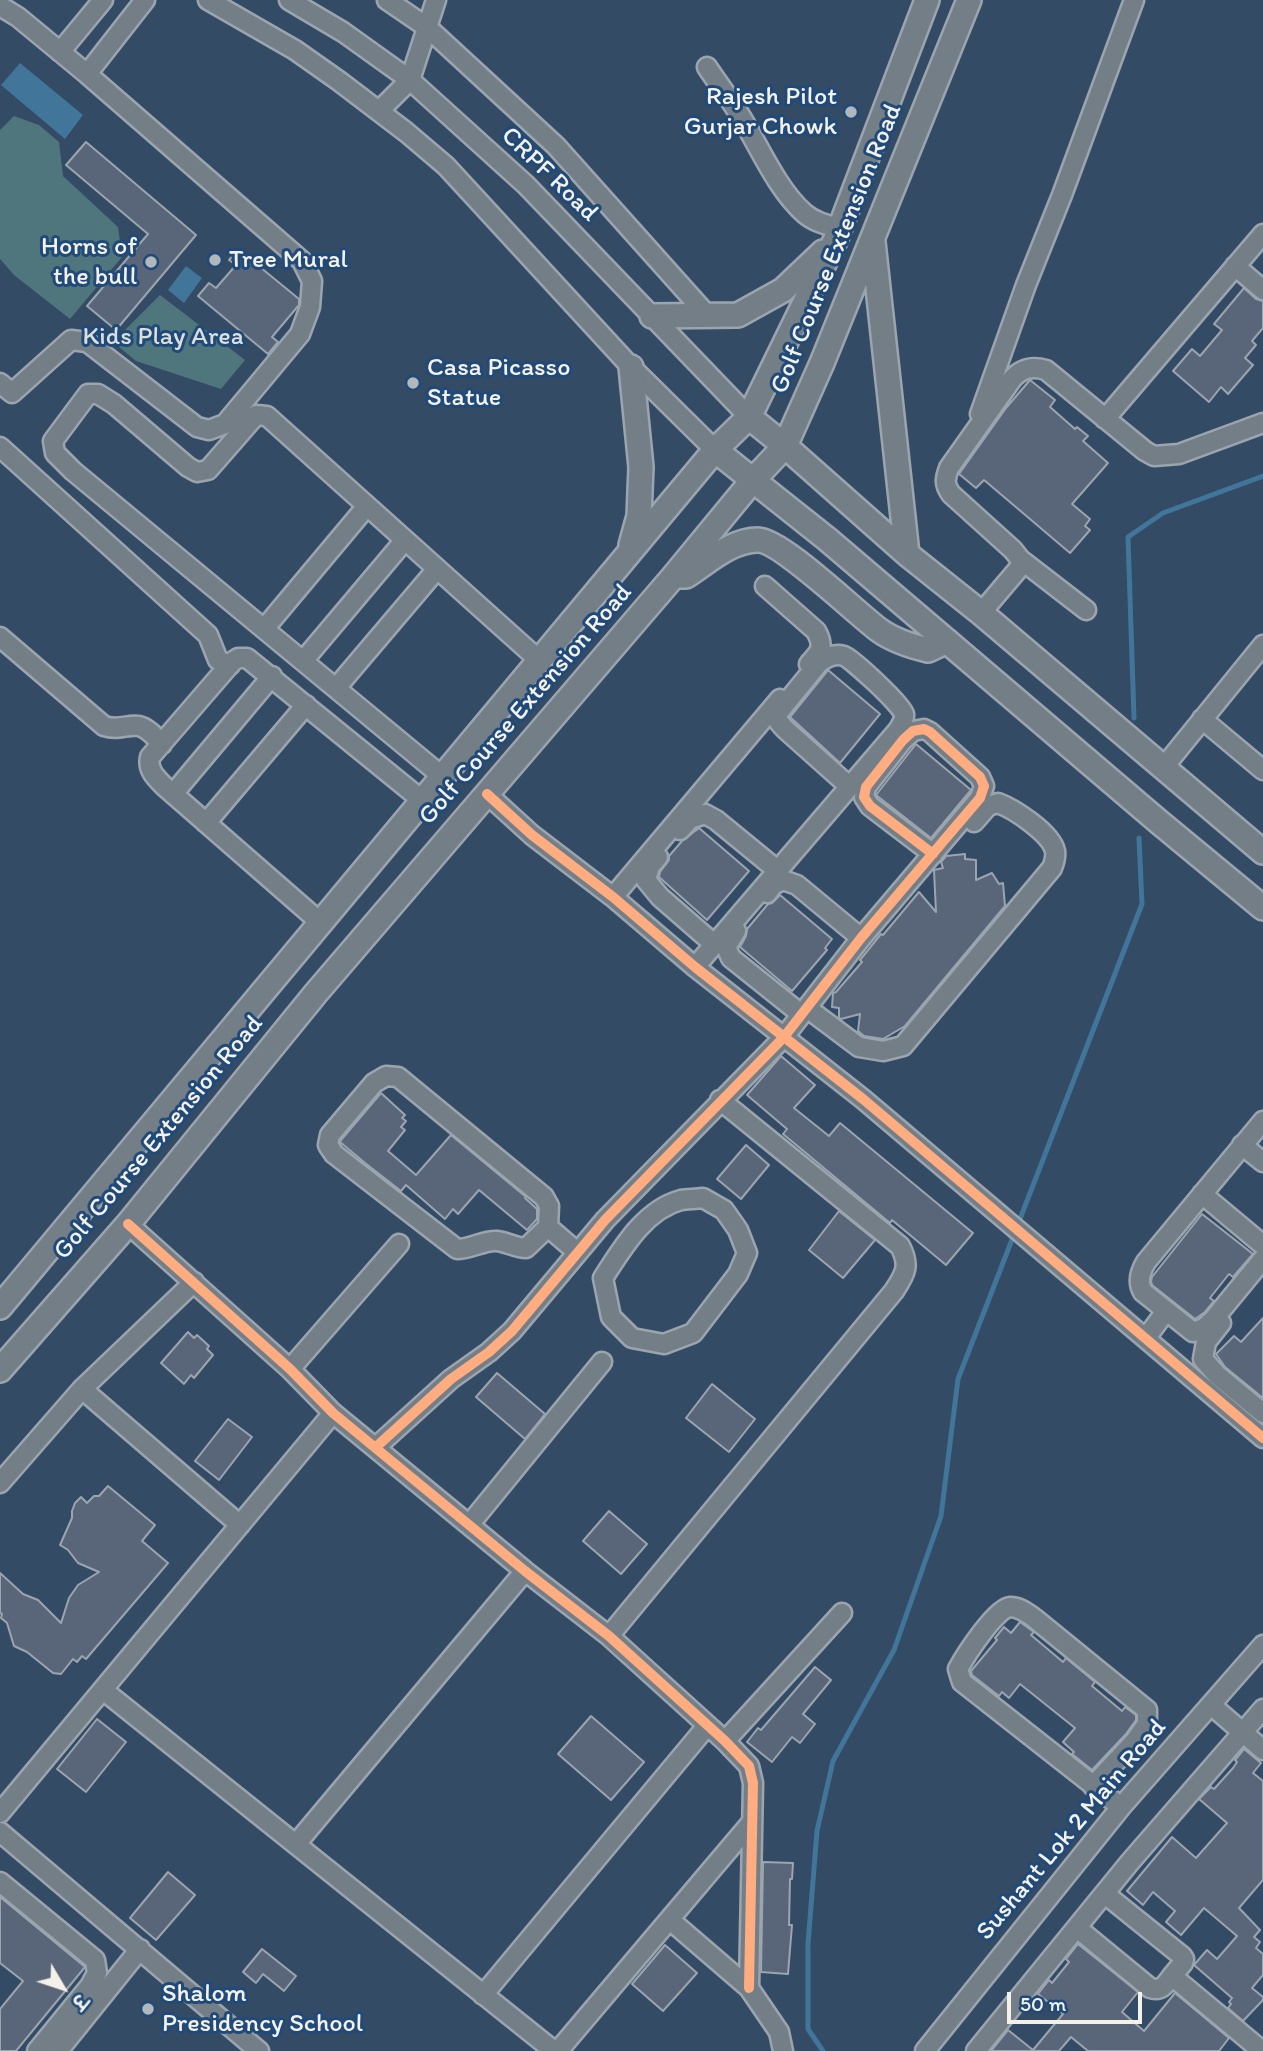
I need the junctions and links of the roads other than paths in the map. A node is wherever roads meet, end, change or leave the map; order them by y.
1 (103, 0) edge
2 (145, 0) edge
3 (208, 0) edge
4 (289, 0) edge
5 (387, 0) edge
6 (436, 0) edge
7 (969, 0) edge
8 (1135, 0) edge
9 (922, 3) edge
10 (0, 6) edge
11 (428, 28) junction
12 (60, 52) junction
13 (707, 67) dead end
14 (87, 74) junction
15 (410, 80) junction
16 (379, 111) junction
17 (837, 234) junction
18 (1263, 234) edge
19 (872, 239) junction
20 (1235, 266) junction
21 (1263, 290) edge
22 (652, 316) junction
23 (708, 316) junction
24 (631, 367) junction
25 (0, 383) edge
26 (749, 417) junction
27 (1105, 419) junction
28 (1263, 423) edge
29 (974, 434) junction
30 (785, 446) junction
31 (0, 447) edge
32 (715, 450) junction
33 (753, 480) junction
34 (368, 506) junction
35 (405, 540) junction
36 (907, 554) junction
37 (628, 555) junction
38 (1020, 559) junction
39 (437, 569) junction
40 (673, 577) junction
41 (765, 586) dead end
42 (1086, 610) dead end
43 (981, 613) junction
44 (264, 629) junction
45 (0, 637) edge
46 (947, 641) junction
47 (1263, 645) edge
48 (303, 661) junction
49 (540, 661) junction
50 (230, 665) junction
51 (272, 676) junction
52 (336, 688) junction
53 (306, 705) junction
54 (1202, 719) junction
55 (162, 744) junction
56 (1163, 768) junction
57 (1263, 770) edge
58 (443, 777) junction
59 (850, 787) junction
60 (173, 794) junction
61 (487, 794) junction
62 (423, 801) junction
63 (206, 823) junction
64 (1263, 852) edge
65 (933, 854) junction
66 (777, 870) junction
67 (613, 897) junction
68 (1263, 908) edge
69 (321, 923) junction
70 (861, 938) junction
71 (714, 944) junction
72 (695, 967) junction
73 (808, 1014) junction
74 (788, 1040) junction
75 (720, 1101) junction
76 (1263, 1121) edge
77 (1242, 1145) junction
78 (1263, 1162) edge
79 (1202, 1194) junction
80 (605, 1220) junction
81 (128, 1224) junction
82 (548, 1227) junction
83 (629, 1239) junction
84 (399, 1244) dead end
85 (1263, 1245) edge
86 (577, 1252) junction
87 (1263, 1259) edge
88 (1263, 1273) edge
89 (194, 1282) junction
90 (0, 1307) edge
91 (1166, 1311) junction
92 (1146, 1338) junction
93 (602, 1362) dead end
94 (290, 1369) junction
95 (0, 1370) edge
96 (82, 1389) junction
97 (333, 1413) junction
98 (1263, 1413) edge
99 (1261, 1433) edge
100 (376, 1447) junction
101 (0, 1483) edge
102 (240, 1525) junction
103 (469, 1525) junction
104 (525, 1571) junction
105 (842, 1613) dead end
106 (609, 1636) junction
107 (1263, 1645) edge
108 (103, 1690) junction
109 (1211, 1705) junction
110 (1263, 1709) edge
111 (708, 1726) junction
112 (1243, 1734) junction
113 (725, 1741) junction
114 (1263, 1750) edge
115 (1093, 1786) junction
116 (1121, 1807) junction
117 (0, 1813) edge
118 (751, 1823) junction
119 (0, 1832) edge
120 (296, 1844) junction
121 (0, 1882) edge
122 (1105, 1894) junction
123 (670, 1920) junction
124 (1077, 1928) junction
125 (140, 1950) junction
126 (1172, 1976) junction
127 (748, 1989) junction
128 (484, 1995) junction
129 (91, 1997) junction
130 (37, 2051) edge
131 (58, 2051) edge
132 (259, 2051) edge
133 (556, 2051) edge
134 (783, 2051) edge
135 (925, 2051) edge
136 (976, 2051) edge
137 (1262, 2051) edge

1 - 12 street
2 - 14 street
3 - 16 street
4 - 15 street, CRPF Road
5 - 11 street
6 - 11 street
7 - 19 main road, Golf Course Extension Road
8 - 29 street
9 - 17 main road, Golf Course Extension Road
10 - 12 street
11 - 15 street
11 - 23 street
12 - 14 street
13 - 17 street
14 - 25 street
15 - 16 street
15 - 22 street, CRPF Road
16 - 24 street
17 - 23 main road
17 - 26 main road, Golf Course Extension Road
18 - 20 street
19 - 30 main road, Golf Course Extension Road
19 - 36 main road
20 - 21 street
20 - 27 street
22 - 23 main road
22 - 26 street, CRPF Road
24 - 32 street
24 - 37 main road
26 - 30 main road
26 - 32 main road, Golf Course Extension Road
27 - 28 street
27 - 29 street
29 - 38 street
30 - 33 main road, Golf Course Extension Road
30 - 36 main road
31 - 50 street
32 - 33 main road
32 - 37 main road, Golf Course Extension Road
33 - 40 main road, Golf Course Extension Road
33 - 46 main road
34 - 35 street
34 - 44 street
34 - 44 street
35 - 39 street
35 - 48 street
36 - 43 main road
37 - 49 main road, Golf Course Extension Road
38 - 42 street
38 - 43 street
39 - 49 street
39 - 52 street
40 - 46 main road
40 - 61 main road, Golf Course Extension Road
41 - 67 street
43 - 56 main road
44 - 48 street
45 - 55 street
46 - 68 main road
47 - 54 street
48 - 52 street
49 - 58 main road, Golf Course Extension Road
50 - 51 street
50 - 55 street
51 - 53 street
51 - 60 street
52 - 58 street
53 - 62 street
53 - 63 street
54 - 56 street
54 - 57 street
55 - 60 street
56 - 64 main road
58 - 62 main road, Golf Course Extension Road
59 - 59 street
59 - 66 street
60 - 63 street
61 - 67 street
61 - 81 main road, Golf Course Extension Road
62 - 69 main road, Golf Course Extension Road
63 - 69 street
65 - 65 street
65 - 70 street
66 - 71 street
66 - 71 street
67 - 72 street
69 - 90 main road, Golf Course Extension Road
70 - 73 street
70 - 73 street
71 - 72 street
72 - 74 street
73 - 73 street
73 - 74 street
74 - 75 street
74 - 92 street
75 - 80 street
75 - 106 street
76 - 77 street
77 - 78 street
77 - 79 street
79 - 85 street
79 - 91 street
80 - 83 street
80 - 86 street
81 - 89 street
81 - 95 main road, Golf Course Extension Road
82 - 82 street
82 - 86 street
83 - 83 street
84 - 94 street
86 - 100 street
87 - 91 street
88 - 98 street
89 - 94 street
89 - 96 street
91 - 92 street
92 - 99 street
93 - 103 street
94 - 97 street
96 - 101 street
96 - 102 street
97 - 100 street
97 - 102 street
100 - 103 street
102 - 108 street
103 - 104 street
104 - 106 street
104 - 120 street
105 - 113 street
106 - 111 street
107 - 109 street, Sushant Lok 2 Main Road
108 - 117 street
108 - 120 street
109 - 112 street
109 - 116 street, Sushant Lok 2 Main Road
110 - 112 street
111 - 113 street
111 - 128 street
112 - 114 street
112 - 122 street
113 - 118 street
115 - 115 street
115 - 116 street
116 - 135 street, Sushant Lok 2 Main Road
118 - 123 street
118 - 127 street
119 - 125 street
120 - 128 street
121 - 129 street
122 - 124 street
122 - 126 street
123 - 127 street
123 - 133 street
124 - 126 street
124 - 136 street
125 - 129 street
125 - 132 street
126 - 137 street
127 - 134 street
128 - 133 street
129 - 130 street
129 - 131 street

